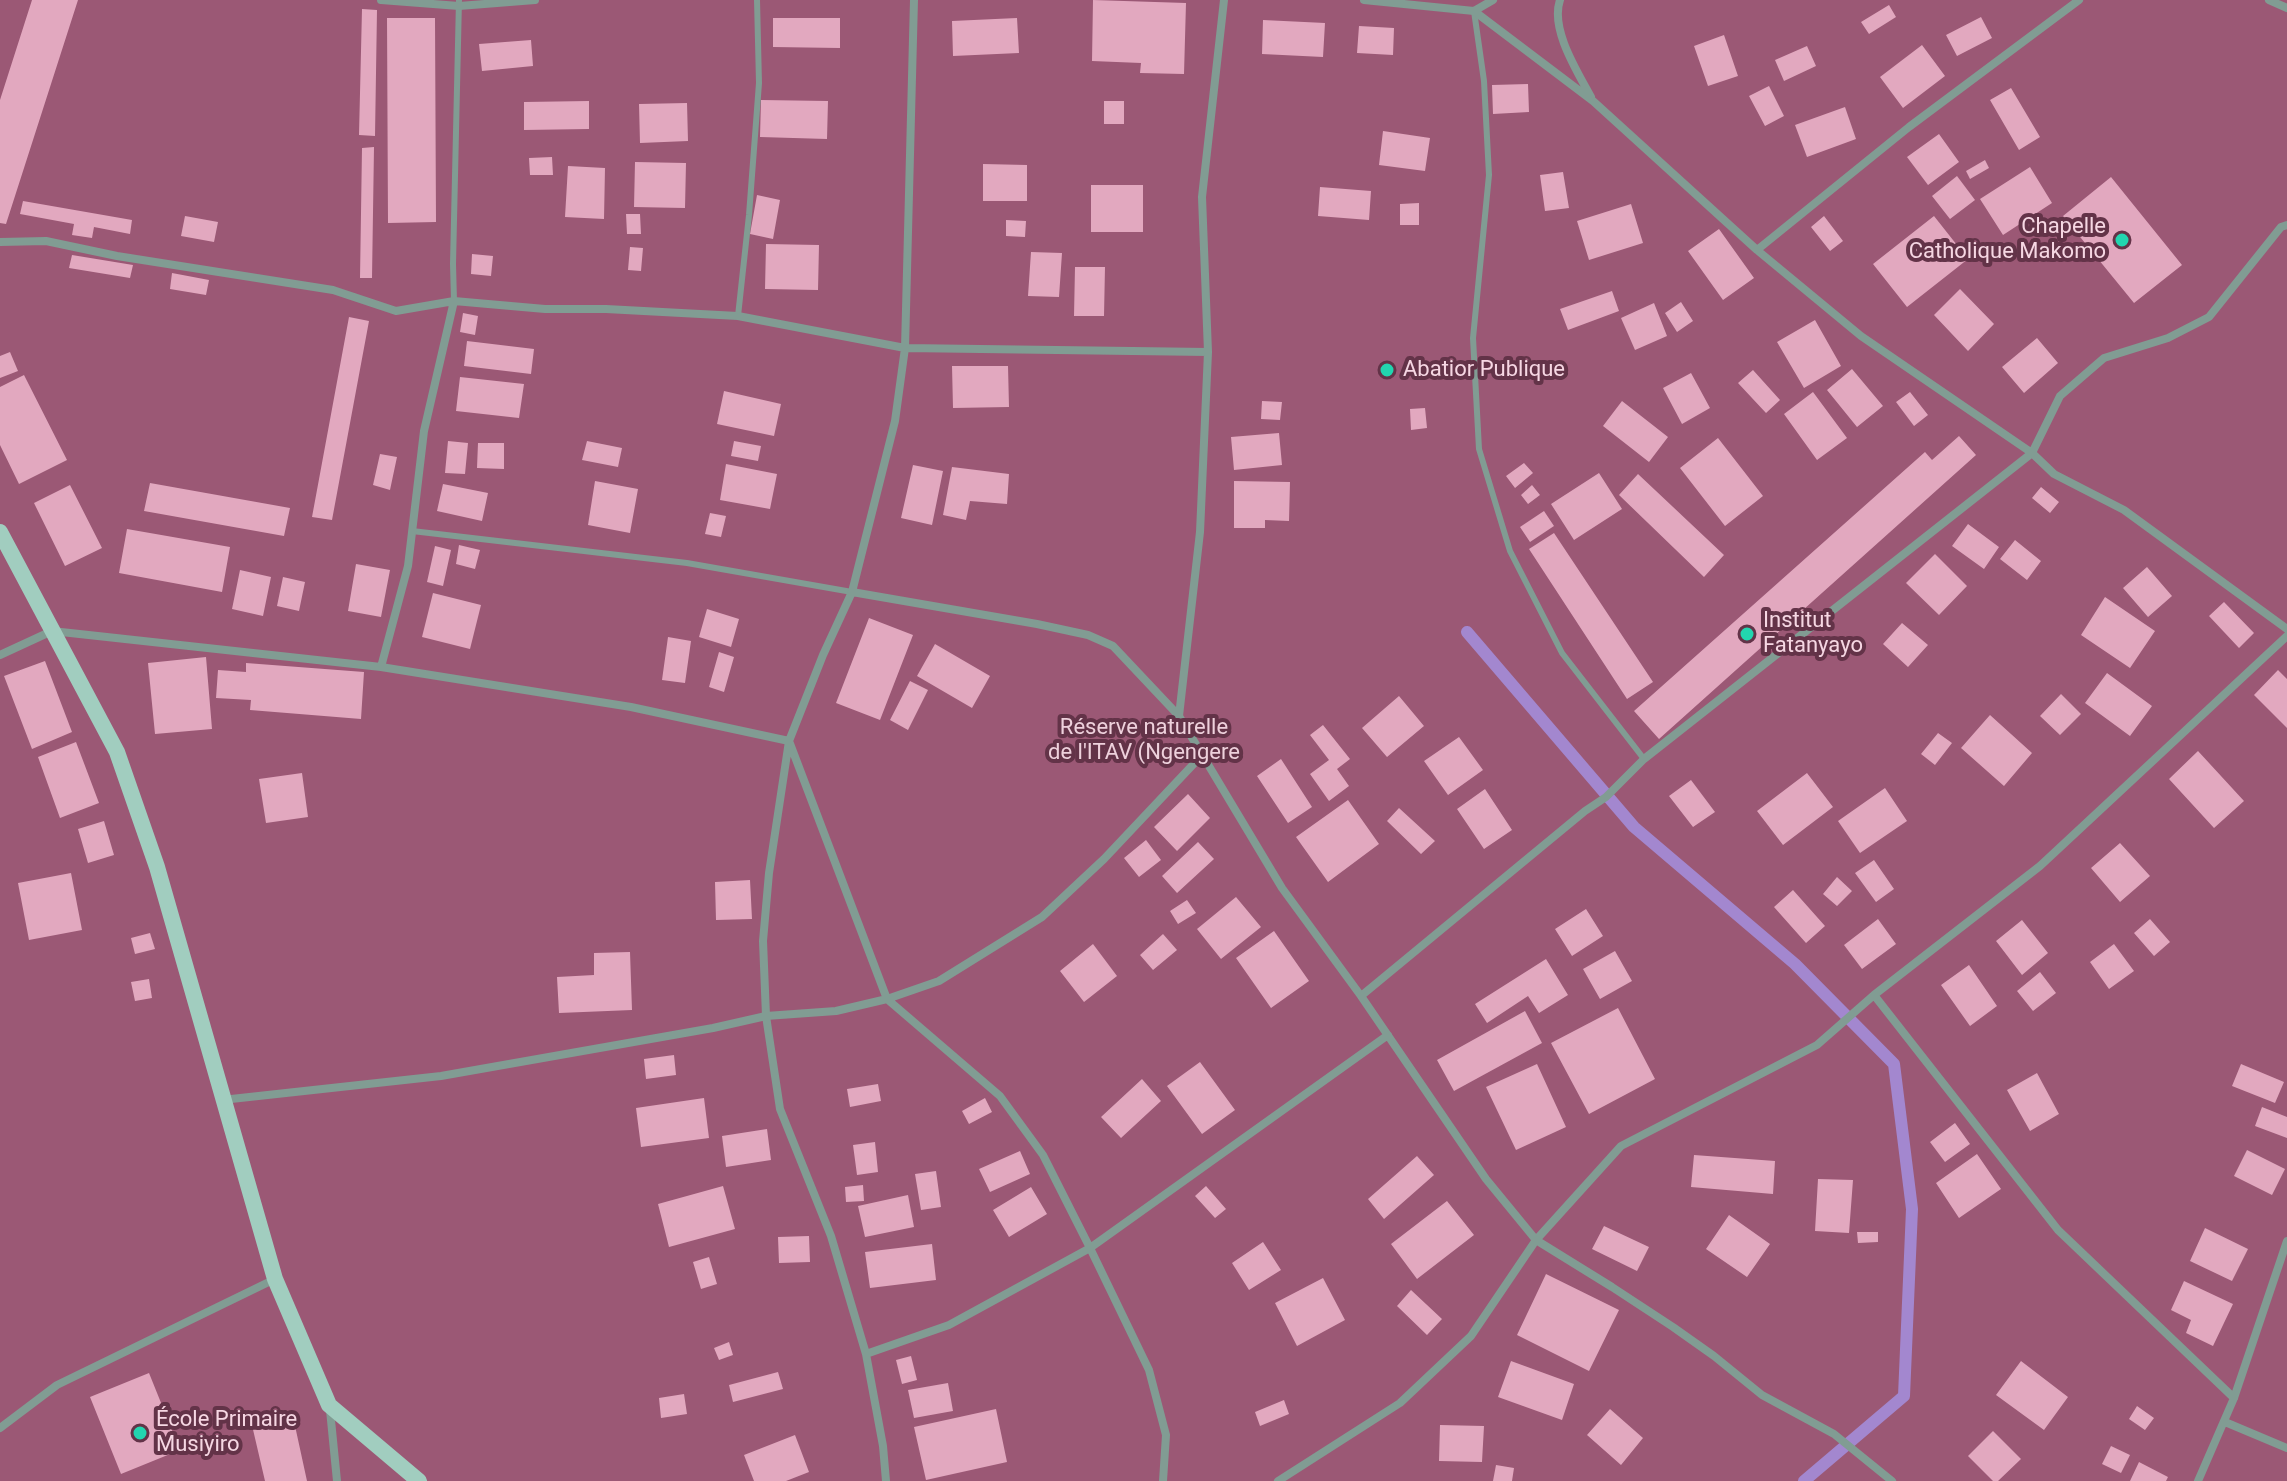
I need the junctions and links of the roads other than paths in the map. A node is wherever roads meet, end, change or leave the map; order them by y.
1 (381, 0) edge
2 (535, 0) edge
3 (757, 0) edge
4 (914, 0) edge
5 (1224, 0) edge
6 (1364, 0) edge
7 (1493, 0) edge
8 (1560, 0) edge
9 (2079, 0) edge
10 (2269, 0) edge
11 (459, 3) edge
12 (2287, 8) edge
13 (1474, 11) junction
14 (1593, 101) junction
15 (2287, 225) edge
16 (0, 242) edge
17 (1757, 250) junction
18 (454, 301) junction
19 (738, 316) junction
20 (905, 348) junction
21 (1208, 352) junction
22 (2032, 453) junction
23 (412, 531) junction
24 (0, 532) edge
25 (852, 592) junction
26 (2287, 629) edge
27 (52, 631) junction
28 (2287, 636) edge
29 (0, 655) edge
30 (381, 667) junction
31 (1179, 716) junction
32 (789, 741) junction
33 (1203, 754) junction
34 (1644, 759) junction
35 (1874, 995) junction
36 (1361, 996) junction
37 (887, 999) junction
38 (766, 1016) junction
39 (1388, 1035) junction
40 (222, 1100) junction
41 (1536, 1240) junction
42 (2287, 1241) edge
43 (1090, 1248) junction
44 (275, 1279) junction
45 (866, 1354) junction
46 (2234, 1398) junction
47 (329, 1405) junction
48 (2225, 1422) junction
49 (0, 1428) edge
50 (2287, 1448) edge
51 (2201, 1479) edge
52 (337, 1481) edge
53 (419, 1481) edge
54 (886, 1481) edge
55 (1163, 1481) edge
56 (1278, 1481) edge
57 (1892, 1481) edge

1 - 11 street
2 - 11 street
3 - 19 lane
4 - 20 street
5 - 21 street
6 - 13 street
7 - 13 street
8 - 14 street
9 - 17 street
10 - 12 street
11 - 18 lane
13 - 14 street
13 - 34 lane
14 - 17 street
15 - 22 street
16 - 18 street
17 - 22 street
18 - 19 street
18 - 23 street
19 - 20 street
20 - 21 street
20 - 25 street
21 - 31 street
22 - 26 street
22 - 34 street
23 - 25 lane
23 - 30 street
24 - 27 street
25 - 31 street
25 - 32 street
27 - 29 street
27 - 30 street
27 - 40 street
28 - 35 street
30 - 32 street
31 - 33 street
32 - 37 street
32 - 38 street
33 - 36 street
33 - 37 street
34 - 36 street
35 - 41 street
35 - 46 street
36 - 39 street
37 - 38 street
37 - 43 street
38 - 40 street
38 - 45 street
39 - 41 street
39 - 43 street
40 - 44 street
41 - 56 street
41 - 57 street
42 - 46 street
43 - 45 street
43 - 55 street
44 - 47 street
44 - 49 street
45 - 54 street
46 - 48 street
47 - 52 street
47 - 53 street
48 - 50 street
48 - 51 street

